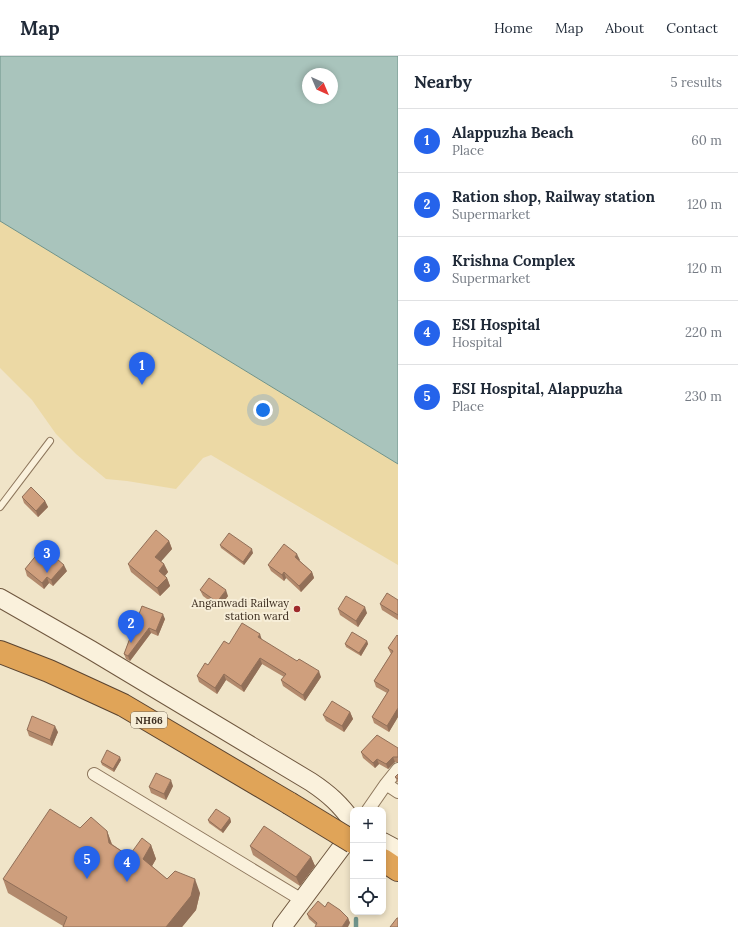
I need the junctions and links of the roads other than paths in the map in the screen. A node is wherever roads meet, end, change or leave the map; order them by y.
1 (50, 441) dead end
2 (0, 507) edge
3 (0, 598) edge
4 (0, 652) edge
5 (398, 769) edge
6 (94, 774) dead end
7 (386, 784) junction
8 (398, 792) edge
9 (370, 807) edge
10 (350, 818) edge
11 (350, 836) edge
12 (350, 840) edge
13 (385, 843) edge
14 (398, 850) edge
15 (386, 862) edge
16 (398, 870) edge
17 (302, 900) junction
18 (282, 927) edge

1 - 2 lane
3 - 10 main road
4 - 12 highway, NH66, bridge
5 - 7 street
6 - 17 street
7 - 8 street
7 - 9 street
11 - 17 main road
13 - 14 main road
15 - 16 highway
17 - 18 main road

